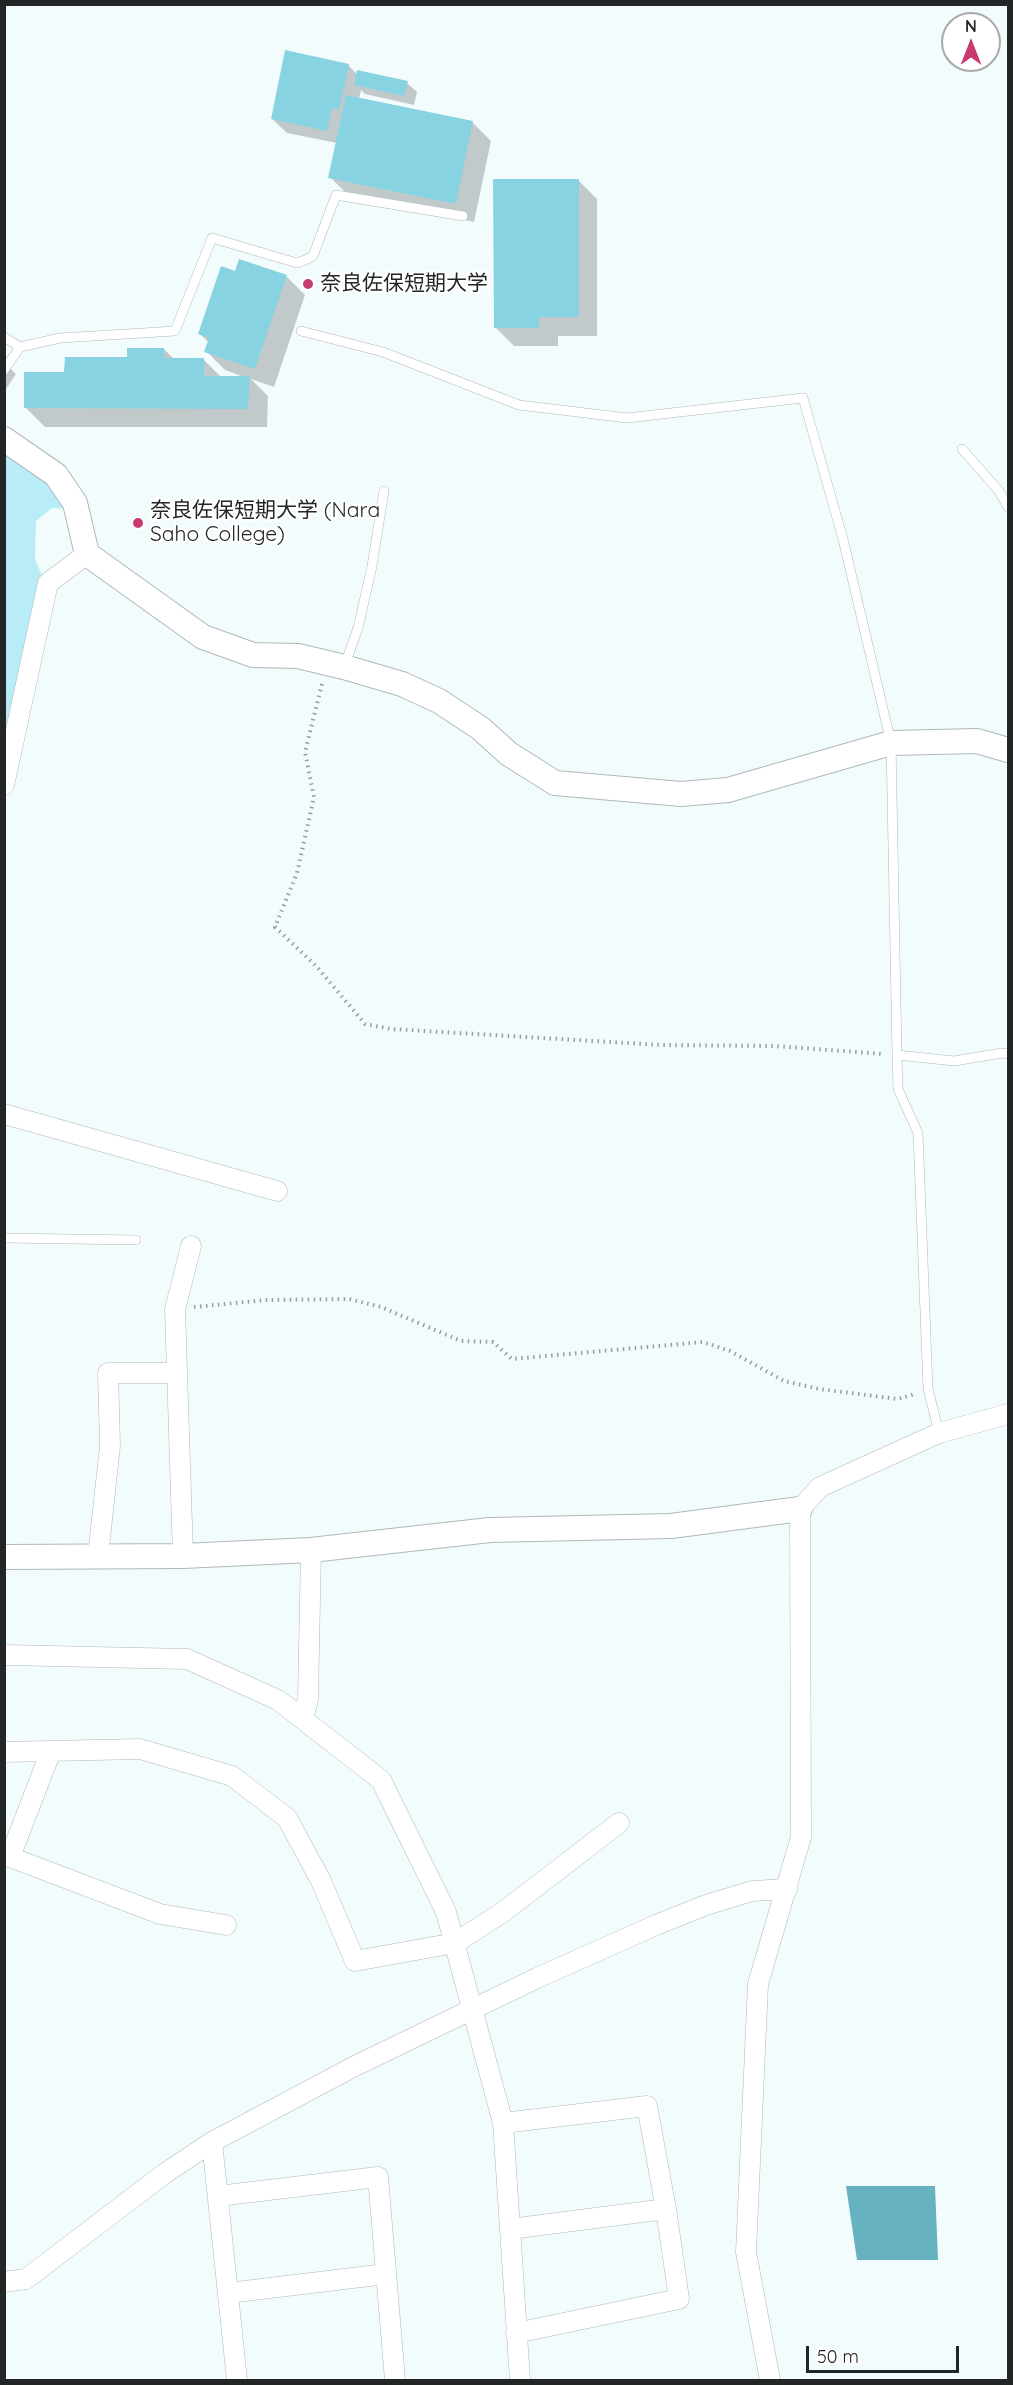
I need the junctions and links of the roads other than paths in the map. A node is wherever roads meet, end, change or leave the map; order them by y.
1 (463, 216) dead end
2 (301, 331) dead end
3 (4, 337) edge
4 (20, 347) junction
5 (4, 370) edge
6 (4, 439) edge
7 (962, 449) dead end
8 (384, 491) dead end
9 (1008, 507) edge
10 (87, 554) junction
11 (336, 665) junction
12 (891, 743) junction
13 (1008, 750) edge
14 (4, 785) edge
15 (1008, 1054) edge
16 (897, 1055) junction
17 (4, 1114) edge
18 (277, 1191) dead end
19 (4, 1238) edge
20 (136, 1240) dead end
21 (190, 1246) dead end
22 (176, 1373) junction
23 (1008, 1414) edge
24 (939, 1433) junction
25 (800, 1509) junction
26 (311, 1550) junction
27 (98, 1556) junction
28 (183, 1556) junction
29 (4, 1557) edge
30 (4, 1655) edge
31 (303, 1719) junction
32 (51, 1751) junction
33 (4, 1752) edge
34 (619, 1823) dead end
35 (787, 1889) junction
36 (226, 1925) dead end
37 (455, 1943) junction
38 (474, 2010) junction
39 (503, 2123) junction
40 (212, 2142) junction
41 (218, 2196) junction
42 (666, 2209) junction
43 (510, 2229) junction
44 (386, 2274) junction
45 (4, 2282) edge
46 (228, 2293) junction
47 (516, 2333) junction
48 (237, 2380) edge
49 (395, 2380) edge
50 (520, 2380) edge
51 (770, 2380) edge

1 - 4 lane
2 - 12 lane
3 - 4 lane
4 - 5 lane
6 - 10 street
7 - 9 lane
8 - 11 lane
10 - 11 street
10 - 14 street
11 - 12 street
12 - 13 street
12 - 16 lane
15 - 16 lane
16 - 24 lane
17 - 18 street
19 - 20 lane
21 - 22 street
22 - 27 street
22 - 28 street
23 - 24 street
24 - 25 street
25 - 26 street
25 - 35 street
26 - 28 street
26 - 31 street
27 - 28 street
27 - 29 street
30 - 31 street
31 - 37 street
32 - 33 street
32 - 36 street
32 - 37 street
34 - 37 street
35 - 38 street
35 - 51 street
37 - 38 street
38 - 39 street
38 - 40 street
39 - 42 street
39 - 43 street
40 - 41 street
40 - 45 street
41 - 44 street
41 - 46 street
42 - 43 street
42 - 47 street
43 - 47 street
44 - 46 street
44 - 49 street
46 - 48 street
47 - 50 street

